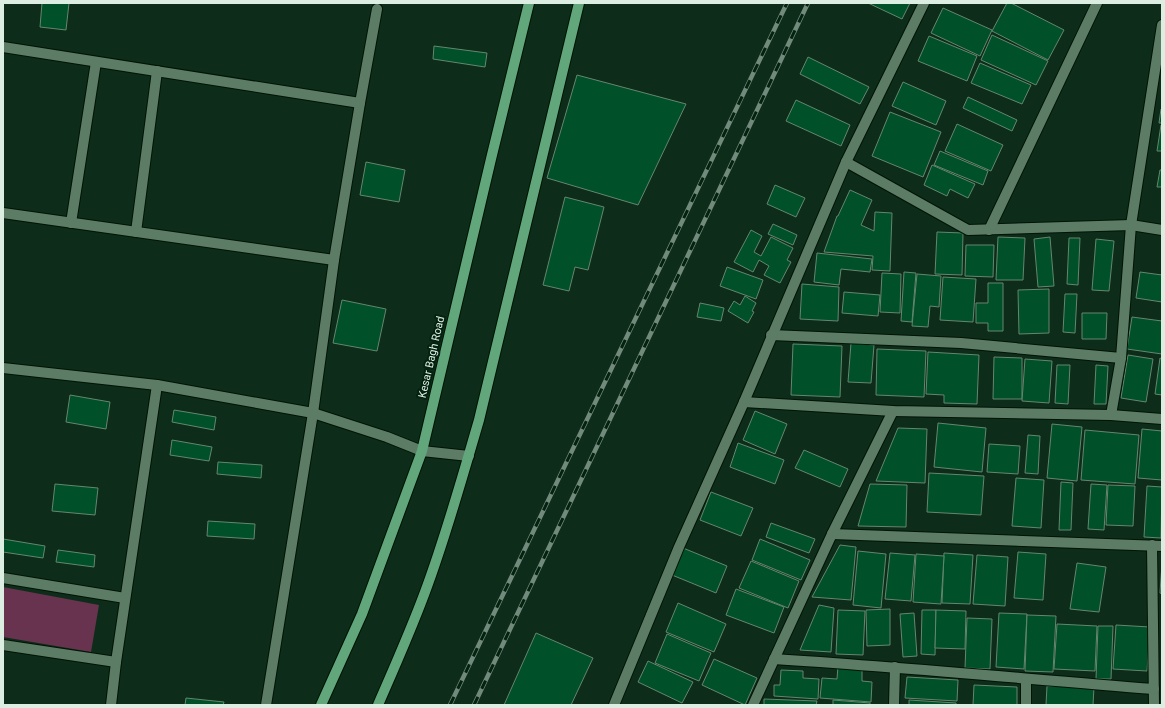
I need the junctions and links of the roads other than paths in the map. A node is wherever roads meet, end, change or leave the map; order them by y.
1 (529, 3) edge
2 (579, 3) edge
3 (924, 3) edge
4 (1097, 3) edge
5 (377, 9) dead end
6 (1162, 25) edge
7 (3, 47) edge
8 (96, 62) junction
9 (157, 72) junction
10 (360, 103) junction
11 (846, 162) junction
12 (3, 213) edge
13 (71, 223) junction
14 (1130, 225) junction
15 (990, 230) junction
16 (1162, 230) edge
17 (136, 232) junction
18 (334, 260) junction
19 (771, 335) junction
20 (1121, 358) junction
21 (3, 368) edge
22 (157, 385) junction
23 (744, 402) junction
24 (893, 411) junction
25 (312, 413) junction
26 (1111, 415) junction
27 (1162, 419) edge
28 (422, 451) junction
29 (468, 456) junction
30 (832, 534) junction
31 (1157, 546) edge
32 (3, 578) edge
33 (125, 598) junction
34 (3, 646) edge
35 (774, 659) junction
36 (116, 662) junction
37 (895, 667) junction
38 (1026, 679) junction
39 (1154, 689) junction
40 (111, 705) edge
41 (266, 705) edge
42 (321, 705) edge
43 (378, 705) edge
44 (614, 705) edge
45 (753, 705) edge
46 (894, 705) edge
47 (1026, 705) edge
48 (1154, 705) edge

1 - 28 main road, Kesar Bagh Road
2 - 29 main road
3 - 11 street
4 - 15 street
5 - 10 street
6 - 14 street
7 - 8 street
8 - 9 street
8 - 13 street
9 - 10 street
9 - 17 street
10 - 18 street
11 - 15 street
11 - 19 street
12 - 13 street
13 - 17 street
14 - 15 street
14 - 16 street
14 - 20 street
17 - 18 street
18 - 25 street
19 - 20 street
19 - 23 street
20 - 26 street
21 - 22 street
22 - 25 street
22 - 33 street
23 - 24 street
23 - 44 street
24 - 26 street
24 - 30 street
25 - 28 street
25 - 41 street
26 - 27 street
28 - 29 street
28 - 42 main road, Kesar Bagh Road
29 - 43 main road
30 - 31 street
30 - 35 street
31 - 39 street
32 - 33 street
33 - 36 street
34 - 36 street
35 - 37 street
35 - 45 street
36 - 40 street
37 - 38 street
37 - 46 street
38 - 39 street
38 - 47 street
39 - 48 street

